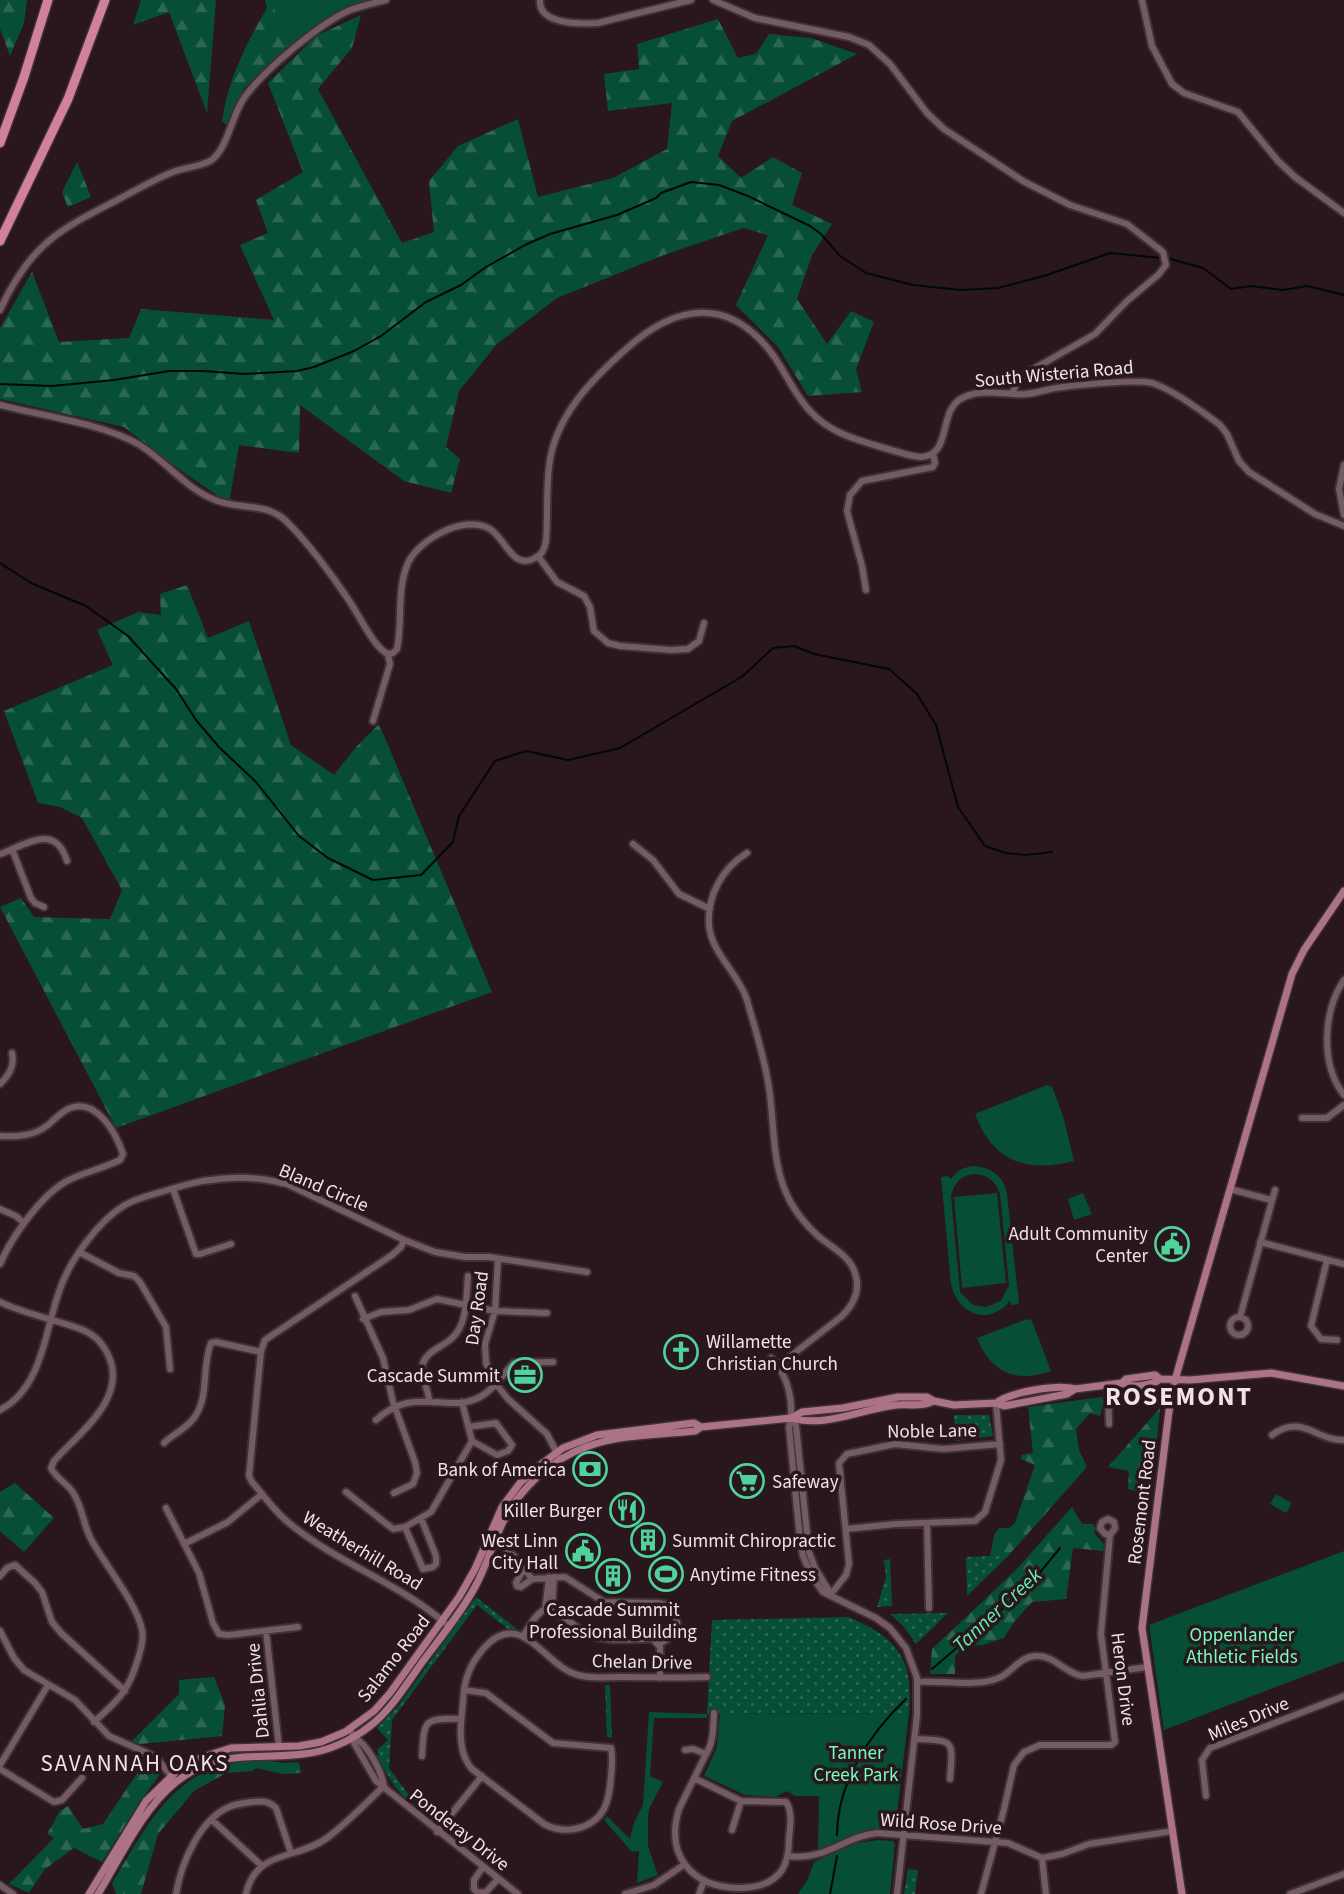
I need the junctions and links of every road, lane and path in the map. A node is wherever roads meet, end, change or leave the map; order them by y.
1 (48, 0) edge
2 (105, 0) edge
3 (386, 0) edge
4 (540, 0) edge
5 (691, 0) edge
6 (713, 0) edge
7 (728, 0) edge
8 (1142, 0) edge
9 (732, 9) junction
10 (0, 143) edge
11 (1344, 213) edge
12 (0, 241) edge
13 (0, 310) edge
14 (1012, 394) junction
15 (0, 405) edge
16 (933, 454) junction
17 (1344, 465) edge
18 (1344, 515) edge
19 (1344, 526) edge
20 (538, 556) junction
21 (866, 590) dead end
22 (704, 623) dead end
23 (388, 654) junction
24 (373, 721) dead end
25 (633, 844) dead end
26 (12, 849) junction
27 (0, 853) edge
28 (747, 853) dead end
29 (67, 860) dead end
30 (1344, 891) edge
31 (44, 907) dead end
32 (710, 909) junction
33 (1344, 980) edge
34 (12, 1053) dead end
35 (0, 1084) edge
36 (1344, 1095) edge
37 (1344, 1105) edge
38 (1302, 1118) dead end
39 (0, 1136) edge
40 (173, 1189) junction
41 (1230, 1189) junction
42 (1275, 1190) dead end
43 (1271, 1200) junction
44 (0, 1209) edge
45 (24, 1223) junction
46 (404, 1240) junction
47 (1260, 1242) junction
48 (231, 1244) dead end
49 (79, 1252) junction
50 (498, 1259) junction
51 (1327, 1260) junction
52 (0, 1264) edge
53 (1344, 1264) edge
54 (587, 1272) dead end
55 (468, 1276) dead end
56 (355, 1296) dead end
57 (0, 1302) edge
58 (465, 1305) junction
59 (495, 1311) junction
60 (547, 1313) dead end
61 (1240, 1317) dead end
62 (363, 1319) junction
63 (50, 1320) junction
64 (1337, 1340) dead end
65 (261, 1352) junction
66 (771, 1358) dead end
67 (553, 1362) dead end
68 (778, 1366) junction
69 (170, 1369) dead end
70 (1175, 1380) junction
71 (496, 1384) junction
72 (1108, 1384) junction
73 (1344, 1387) edge
74 (429, 1401) junction
75 (462, 1402) junction
76 (996, 1403) junction
77 (395, 1407) junction
78 (0, 1410) edge
79 (791, 1418) junction
80 (376, 1420) dead end
81 (1108, 1424) dead end
82 (468, 1427) junction
83 (1272, 1435) dead end
84 (1344, 1440) edge
85 (472, 1441) junction
86 (164, 1443) dead end
87 (1000, 1444) junction
88 (559, 1457) junction
89 (346, 1492) dead end
90 (394, 1493) dead end
91 (262, 1494) junction
92 (166, 1508) dead end
93 (421, 1518) junction
94 (927, 1523) junction
95 (405, 1527) junction
96 (846, 1529) junction
97 (1110, 1535) dead end
98 (184, 1545) junction
99 (507, 1553) dead end
100 (524, 1568) junction
101 (0, 1576) edge
102 (551, 1577) junction
103 (532, 1579) junction
104 (831, 1594) junction
105 (929, 1608) dead end
106 (549, 1610) junction
107 (445, 1623) junction
108 (298, 1627) dead end
109 (0, 1631) edge
110 (266, 1631) junction
111 (523, 1636) junction
112 (659, 1644) junction
113 (1147, 1667) junction
114 (1106, 1672) junction
115 (707, 1677) dead end
116 (660, 1678) junction
117 (918, 1682) junction
118 (48, 1685) junction
119 (464, 1690) junction
120 (125, 1691) junction
121 (1344, 1696) edge
122 (713, 1713) dead end
123 (461, 1718) junction
124 (94, 1722) junction
125 (351, 1733) junction
126 (914, 1738) junction
127 (279, 1747) junction
128 (685, 1750) dead end
129 (706, 1754) junction
130 (422, 1756) dead end
131 (0, 1767) edge
132 (482, 1776) junction
133 (82, 1778) dead end
134 (694, 1778) junction
135 (173, 1779) junction
136 (950, 1779) dead end
137 (384, 1786) junction
138 (1206, 1796) dead end
139 (741, 1801) junction
140 (212, 1820) junction
141 (732, 1830) dead end
142 (1173, 1831) junction
143 (438, 1832) junction
144 (904, 1836) junction
145 (995, 1842) junction
146 (291, 1853) junction
147 (788, 1856) junction
148 (1042, 1858) junction
149 (685, 1864) junction
150 (261, 1866) junction
151 (483, 1867) junction
152 (1344, 1874) edge
153 (498, 1879) junction
154 (704, 1881) junction
155 (0, 1885) edge
156 (476, 1893) edge
157 (13, 1894) edge
158 (89, 1894) edge
159 (98, 1894) edge
160 (176, 1894) edge
161 (246, 1894) edge
162 (518, 1894) edge
163 (625, 1894) edge
164 (699, 1894) edge
165 (897, 1894) edge
166 (981, 1894) edge
167 (1046, 1894) edge
168 (1182, 1894) edge
169 (1290, 1894) edge

1 - 10 highway
2 - 12 highway
3 - 13 street
4 - 5 street
6 - 9 street
7 - 9 street
8 - 11 street
9 - 14 street
14 - 16 street, South Wisteria Road
14 - 19 street, South Wisteria Road
15 - 23 street
16 - 20 street
16 - 21 street
17 - 18 street
20 - 22 street
20 - 23 street
23 - 24 street
25 - 32 street
26 - 27 street
26 - 29 street
26 - 31 street
28 - 32 street
30 - 41 main road, Rosemont Road
32 - 68 street
33 - 36 street
34 - 35 street
37 - 38 street
39 - 45 street
40 - 46 street, Bland Circle
40 - 48 street
40 - 49 street, Bland Circle
41 - 43 street
41 - 70 main road, Rosemont Road
42 - 43 street
43 - 47 street
44 - 45 street
45 - 52 street
46 - 50 street, Bland Circle
46 - 65 street
47 - 51 street
47 - 61 street
49 - 63 street, Bland Circle
49 - 69 street
50 - 54 street, Bland Circle
50 - 59 street, Day Road
51 - 53 street
51 - 64 street
55 - 58 street
56 - 62 street
57 - 63 street
58 - 59 street
58 - 62 street
58 - 74 street
59 - 60 street
59 - 71 street, Day Road
62 - 77 street
63 - 78 street, Bland Circle
63 - 120 street
65 - 86 street
65 - 91 street, Weatherhill Road
66 - 68 street
67 - 71 street
68 - 79 street
70 - 72 main road, Salamo Road
70 - 73 main road, Salamo Road
70 - 113 main road, Rosemont Road
71 - 75 street
71 - 88 street, Day Road
72 - 76 main road, Salamo Road
72 - 81 street
74 - 75 street
74 - 77 street
75 - 82 street
76 - 79 main road, Salamo Road
76 - 87 street
77 - 80 street
77 - 90 street
79 - 88 main road, Salamo Road
79 - 104 street
82 - 85 street
82 - 85 street
83 - 84 street
85 - 93 street
87 - 94 street
87 - 96 street, Noble Lane
88 - 107 main road, Salamo Road
89 - 95 street
91 - 98 street
91 - 107 street, Weatherhill Road
92 - 98 street
93 - 95 street
93 - 95 street
94 - 96 street
94 - 105 street
96 - 104 street, Noble Lane
97 - 114 street, Heron Drive
98 - 110 street
99 - 100 street
100 - 103 street
100 - 103 street
101 - 120 street
102 - 103 street
102 - 106 street
102 - 112 street
104 - 117 street
106 - 111 street
106 - 112 street
107 - 125 main road, Salamo Road
108 - 110 street
109 - 118 street
110 - 127 street, Dahlia Drive
111 - 116 street, Chelan Drive
111 - 119 street
112 - 116 street
113 - 114 street
113 - 142 main road, Rosemont Road
114 - 117 street
114 - 145 street, Heron Drive
115 - 116 street, Chelan Drive
117 - 126 street
118 - 124 street
118 - 131 street
119 - 123 street
119 - 132 street
120 - 124 street
121 - 138 street, Miles Drive
122 - 129 street
123 - 130 street
123 - 132 street
124 - 135 street
125 - 127 main road, Salamo Road
125 - 135 main road, Salamo Road
125 - 137 street, Ponderay Drive
126 - 136 street
126 - 144 street
127 - 135 main road, Salamo Road
128 - 129 street
129 - 134 street
131 - 133 street
132 - 143 street
134 - 139 street
134 - 149 street
135 - 158 main road, Salamo Road
135 - 159 main road, Salamo Road
137 - 143 street, Ponderay Drive
137 - 146 street
139 - 141 street
139 - 147 street
140 - 146 street
140 - 150 street
140 - 160 street
142 - 148 street
142 - 168 main road, Rosemont Road
143 - 151 street, Ponderay Drive
144 - 145 street, Wild Rose Drive
144 - 147 street, Wild Rose Drive
144 - 165 street
145 - 148 street, Wild Rose Drive
145 - 166 street
146 - 150 street
147 - 154 street
148 - 167 street
149 - 154 street
149 - 163 street
150 - 161 street
151 - 153 street, Ponderay Drive
151 - 156 street
152 - 169 street
153 - 156 street
153 - 162 street, Ponderay Drive
154 - 164 street
155 - 157 street

